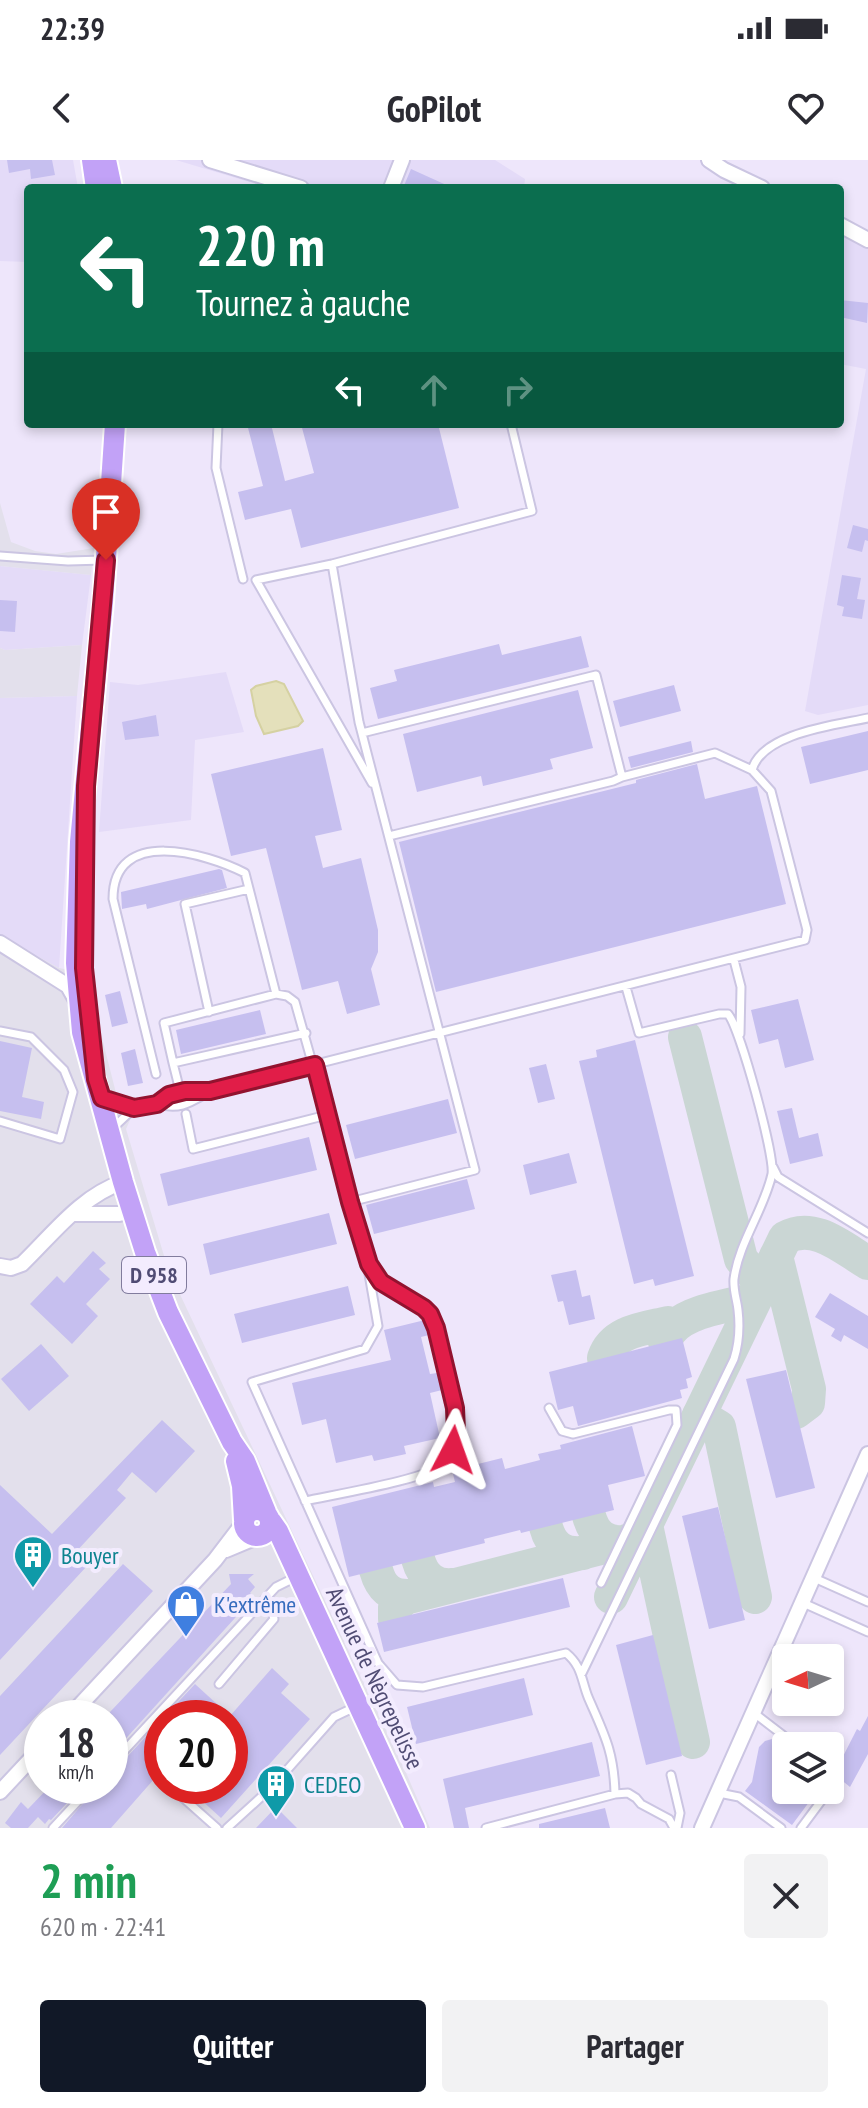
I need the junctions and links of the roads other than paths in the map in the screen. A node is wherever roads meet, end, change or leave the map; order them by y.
1 (92, 160) edge
2 (106, 160) edge
3 (210, 160) edge
4 (402, 160) edge
5 (709, 160) edge
6 (95, 184) edge
7 (111, 184) edge
8 (288, 184) edge
9 (393, 184) edge
10 (754, 184) edge
11 (844, 227) edge
12 (868, 240) edge
13 (115, 428) edge
14 (218, 428) edge
15 (512, 428) edge
16 (0, 556) edge
17 (106, 560) junction
18 (332, 564) junction
19 (243, 579) dead end
20 (868, 718) edge
21 (362, 733) junction
22 (752, 770) junction
23 (622, 777) junction
24 (86, 786) junction
25 (378, 791) junction
26 (389, 836) junction
27 (249, 889) junction
28 (0, 943) edge
29 (734, 960) junction
30 (76, 963) junction
31 (40, 967) junction
32 (626, 987) junction
33 (276, 994) junction
34 (79, 1006) junction
35 (209, 1012) junction
36 (164, 1023) junction
37 (145, 1028) junction
38 (0, 1031) edge
39 (306, 1033) junction
40 (440, 1034) junction
41 (741, 1040) junction
42 (173, 1063) junction
43 (315, 1065) junction
44 (156, 1074) dead end
45 (178, 1083) dead end
46 (99, 1089) junction
47 (210, 1091) junction
48 (73, 1092) junction
49 (157, 1104) junction
50 (134, 1108) junction
51 (186, 1114) dead end
52 (327, 1115) junction
53 (0, 1121) edge
54 (110, 1132) junction
55 (771, 1161) junction
56 (123, 1182) junction
57 (350, 1202) junction
58 (131, 1211) junction
59 (74, 1214) junction
60 (868, 1233) edge
61 (365, 1251) junction
62 (0, 1266) edge
63 (549, 1408) dead end
64 (868, 1454) edge
65 (305, 1501) junction
66 (257, 1524) junction
67 (298, 1576) junction
68 (812, 1577) junction
69 (601, 1583) dead end
70 (268, 1596) junction
71 (801, 1602) junction
72 (868, 1602) edge
73 (868, 1632) edge
74 (582, 1673) junction
75 (219, 1684) dead end
76 (85, 1700) edge
77 (359, 1705) junction
78 (754, 1713) junction
79 (779, 1732) edge
80 (128, 1747) edge
81 (24, 1766) edge
82 (671, 1775) dead end
83 (0, 1792) edge
84 (719, 1793) junction
85 (615, 1794) junction
86 (75, 1804) edge
87 (190, 1804) edge
88 (819, 1804) edge
89 (53, 1828) edge
90 (217, 1828) edge
91 (227, 1828) edge
92 (415, 1828) edge
93 (486, 1828) edge
94 (675, 1828) edge
95 (702, 1828) edge
96 (781, 1828) edge
97 (801, 1828) edge

1 - 6 main road
2 - 7 main road
3 - 8 street
4 - 9 street
5 - 10 street
11 - 12 street
13 - 17 main road, Avenue de Nègrepelisse / D 958
14 - 19 lane
15 - 18 lane
16 - 17 lane
17 - 24 main road, Avenue de Nègrepelisse / D 958
18 - 21 lane
18 - 25 lane
20 - 22 lane
21 - 23 lane
21 - 25 lane
22 - 23 lane
22 - 29 lane
23 - 26 lane
24 - 30 main road, Avenue de Nègrepelisse / D 958
24 - 46 main road, Avenue de Nègrepelisse / D 958
25 - 26 lane
26 - 40 lane
27 - 33 lane
27 - 35 lane
27 - 37 lane
28 - 31 street
29 - 32 lane
29 - 41 lane
30 - 31 street
30 - 34 main road, Avenue de Nègrepelisse / D 958
31 - 34 street
32 - 40 lane
32 - 41 lane
33 - 35 lane
33 - 39 lane
34 - 46 main road, Avenue de Nègrepelisse / D 958
35 - 36 lane
36 - 37 lane
36 - 42 lane
37 - 44 lane
38 - 48 lane
39 - 42 lane
39 - 43 lane
40 - 43 lane
40 - 57 lane
41 - 55 lane
42 - 45 lane
43 - 47 lane
43 - 52 lane
46 - 48 lane
46 - 50 lane
46 - 54 main road, Avenue de Nègrepelisse / D 958
47 - 49 lane
47 - 49 lane
48 - 53 lane
49 - 50 lane
50 - 54 lane
51 - 52 lane
52 - 57 lane
54 - 56 main road, Avenue de Nègrepelisse / D 958
55 - 60 lane
55 - 74 lane
56 - 58 main road, Avenue de Nègrepelisse / D 958
56 - 59 street
57 - 61 lane
58 - 59 street
58 - 66 main road, Avenue de Nègrepelisse / D 958
59 - 62 street
61 - 65 lane
61 - 65 lane
63 - 69 lane
64 - 68 street
65 - 74 lane
66 - 67 main road, Avenue de Nègrepelisse / D 958
66 - 76 street
67 - 70 lane
67 - 77 main road, Avenue de Nègrepelisse / D 958
68 - 71 street
68 - 72 lane
70 - 75 lane
70 - 80 lane
71 - 73 lane
71 - 78 street
74 - 85 lane
77 - 91 lane
77 - 92 main road, Avenue de Nègrepelisse / D 958
78 - 79 lane
78 - 84 street
81 - 83 street
82 - 94 lane
84 - 95 street
84 - 96 lane
85 - 93 lane
85 - 94 lane
86 - 89 lane
87 - 90 lane
88 - 97 lane

